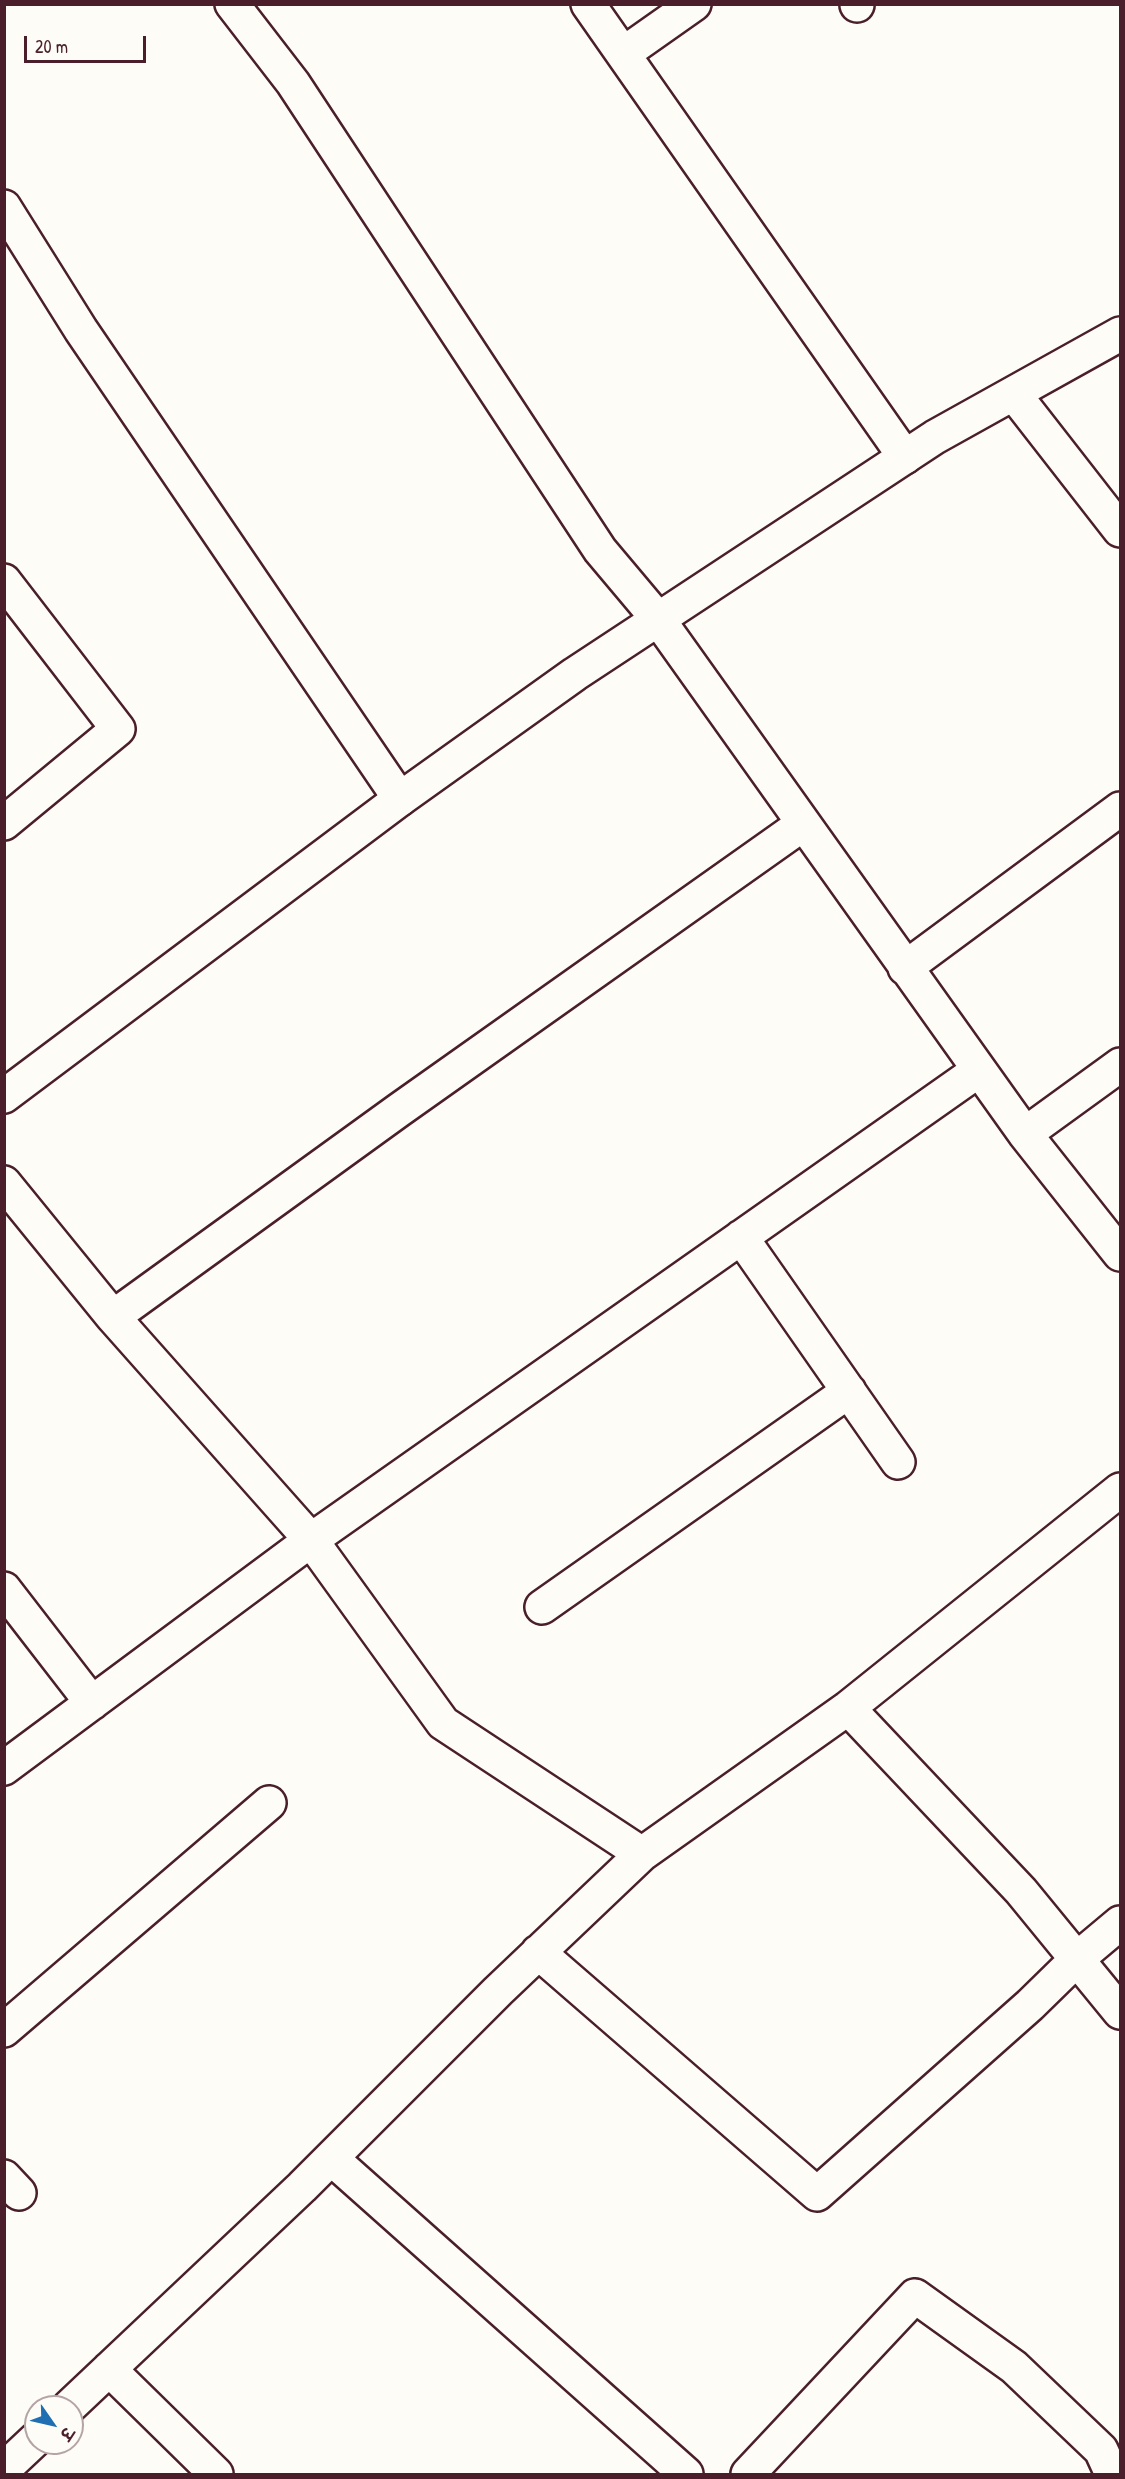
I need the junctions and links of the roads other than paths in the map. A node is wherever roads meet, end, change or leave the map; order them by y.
1 (232, 4) edge
2 (588, 4) edge
3 (694, 4) edge
4 (623, 54) junction
5 (4, 207) edge
6 (1120, 334) edge
7 (1014, 394) junction
8 (905, 456) junction
9 (1120, 530) edge
10 (4, 581) edge
11 (658, 619) junction
12 (400, 799) junction
13 (1120, 809) edge
14 (4, 824) edge
15 (803, 824) junction
16 (905, 968) junction
17 (1120, 1065) edge
18 (979, 1070) junction
19 (7, 1089) edge
20 (1025, 1134) junction
21 (4, 1183) edge
22 (741, 1237) junction
23 (1120, 1254) edge
24 (113, 1317) junction
25 (849, 1391) junction
26 (898, 1462) dead end
27 (1120, 1490) edge
28 (310, 1540) junction
29 (4, 1589) edge
30 (542, 1606) dead end
31 (92, 1703) junction
32 (848, 1708) junction
33 (4, 1768) edge
34 (269, 1803) dead end
35 (642, 1854) junction
36 (1120, 1923) edge
37 (538, 1952) junction
38 (1077, 1959) junction
39 (1120, 2012) edge
40 (4, 2030) edge
41 (331, 2158) junction
42 (109, 2369) junction
43 (82, 2395) edge
44 (24, 2450) edge
45 (4, 2469) edge
46 (216, 2475) edge
47 (686, 2475) edge
48 (747, 2475) edge
49 (1112, 2475) edge

1 - 11 street
2 - 4 street
3 - 4 street
4 - 8 street
5 - 12 street
6 - 7 street
7 - 8 street
7 - 9 street
8 - 11 street
10 - 14 street
11 - 12 street
11 - 15 street
12 - 19 street
13 - 16 street
15 - 16 street
15 - 24 street
16 - 18 street
17 - 20 street
18 - 20 street
18 - 22 street
20 - 23 street
21 - 24 street
22 - 25 street
22 - 28 street
24 - 28 street
25 - 26 street
25 - 30 street
27 - 32 street
28 - 31 street
28 - 35 street
29 - 31 street
31 - 33 street
32 - 35 street
32 - 38 street
34 - 40 street
35 - 37 street
36 - 38 street
37 - 38 street
37 - 41 street
38 - 39 street
41 - 42 street
41 - 47 street
42 - 43 street
42 - 46 street
44 - 45 street
48 - 49 street

